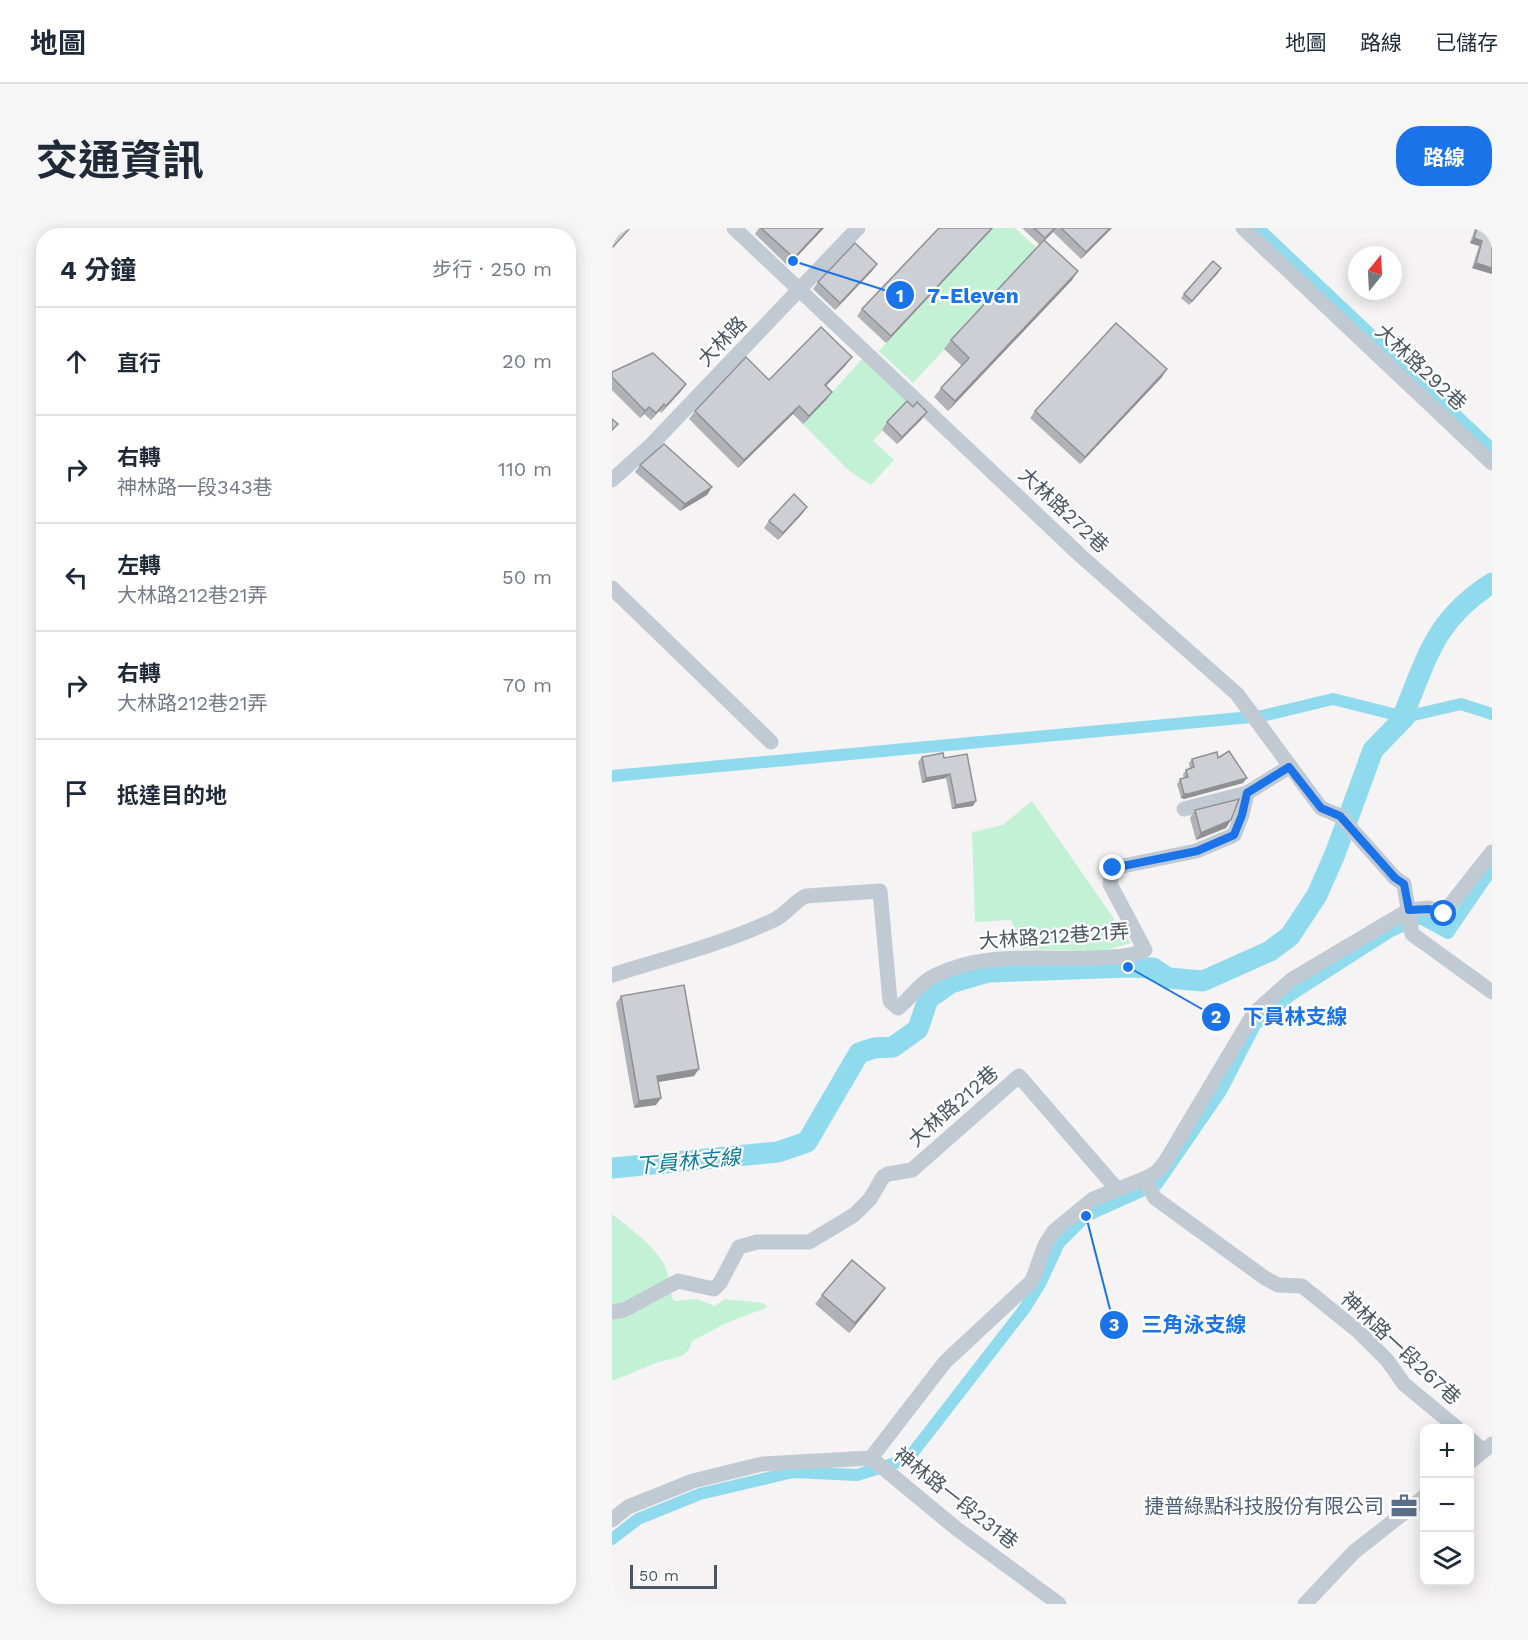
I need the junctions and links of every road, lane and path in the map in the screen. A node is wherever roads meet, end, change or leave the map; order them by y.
1 (734, 228) edge
2 (858, 228) edge
3 (1243, 228) edge
4 (801, 291) junction
5 (1492, 463) edge
6 (612, 480) edge
7 (612, 588) edge
8 (771, 742) dead end
9 (1289, 767) junction
10 (1247, 793) junction
11 (1184, 809) dead end
12 (1492, 852) edge
13 (1409, 910) junction
14 (612, 975) edge
15 (1492, 992) edge
16 (1144, 1179) junction
17 (1116, 1188) junction
18 (612, 1312) edge
19 (1452, 1424) edge
20 (1474, 1441) edge
21 (1490, 1447) edge
22 (871, 1458) junction
23 (1474, 1459) edge
24 (1420, 1501) edge
25 (612, 1520) edge
26 (1059, 1604) edge
27 (1305, 1604) edge

1 - 4 street, 大林路272巷
2 - 4 street, 大林路
3 - 5 street, 大林路292巷
4 - 6 street, 大林路
4 - 9 street, 大林路272巷
7 - 8 street
9 - 10 street
9 - 13 street, 大林路272巷
10 - 11 street
10 - 14 street, 大林路212巷21弄
12 - 13 street
13 - 15 street, 大林路272巷
13 - 16 street
16 - 17 street
16 - 19 street, 神林路一段267巷
17 - 18 street, 大林路212巷
17 - 22 street
20 - 21 street
21 - 23 street
22 - 25 street, 神林路一段231巷
22 - 26 street, 神林路一段231巷
24 - 27 street

